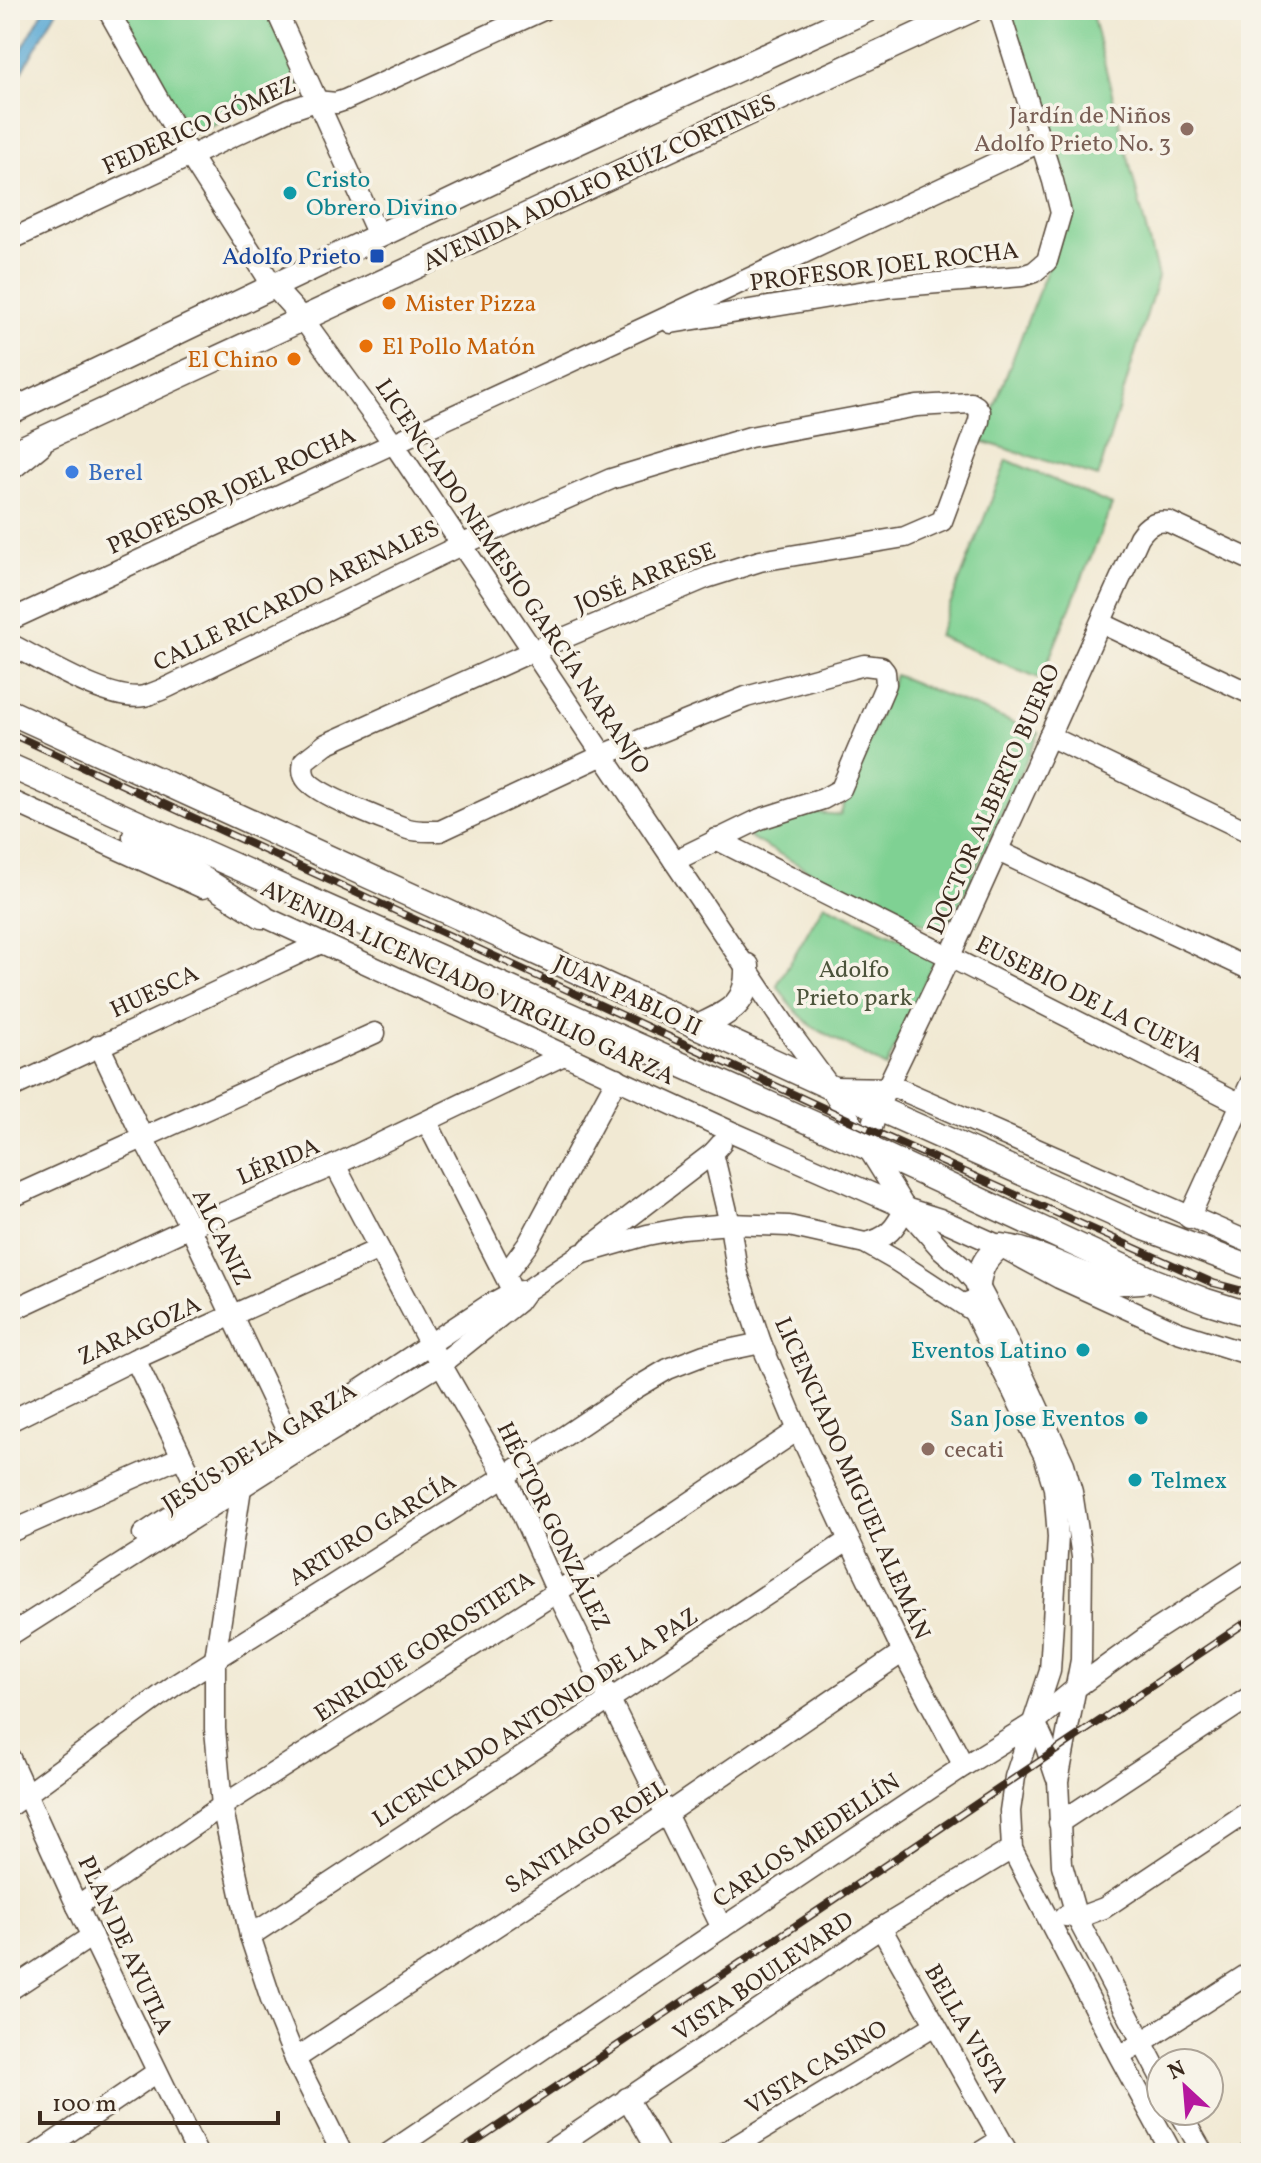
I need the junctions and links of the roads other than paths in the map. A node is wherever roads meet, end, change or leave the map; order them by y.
1 (108, 10) edge
2 (276, 10) edge
3 (543, 10) edge
4 (867, 10) edge
5 (971, 10) edge
6 (999, 10) edge
7 (316, 101) junction
8 (1040, 142) junction
9 (190, 156) junction
10 (378, 235) junction
11 (10, 240) edge
12 (273, 286) junction
13 (303, 319) junction
14 (648, 326) junction
15 (10, 412) edge
16 (60, 431) junction
17 (394, 444) junction
18 (10, 454) edge
19 (10, 471) edge
20 (942, 521) joint
21 (463, 544) junction
22 (1251, 560) edge
23 (10, 620) edge
24 (1101, 623) junction
25 (10, 644) edge
26 (533, 651) junction
27 (1251, 694) edge
28 (10, 712) edge
29 (1049, 736) junction
30 (603, 755) junction
31 (10, 766) edge
32 (62, 790) junction
33 (10, 800) edge
34 (1251, 833) edge
35 (716, 839) junction
36 (998, 851) junction
37 (674, 861) junction
38 (262, 916) junction
39 (321, 943) junction
40 (950, 956) junction
41 (747, 966) junction
42 (1251, 970) edge
43 (698, 1027) junction
44 (375, 1033) dead end
45 (99, 1045) junction
46 (564, 1055) junction
47 (617, 1078) junction
48 (1251, 1082) edge
49 (830, 1087) junction
50 (10, 1088) edge
51 (883, 1098) junction
52 (1246, 1106) edge
53 (427, 1122) junction
54 (732, 1132) junction
55 (143, 1138) junction
56 (866, 1147) junction
57 (713, 1153) junction
58 (335, 1165) junction
59 (10, 1198) edge
60 (905, 1208) junction
61 (1189, 1218) junction
62 (730, 1224) junction
63 (190, 1227) junction
64 (865, 1243) junction
65 (1251, 1243) edge
66 (1000, 1246) junction
67 (379, 1249) junction
68 (941, 1249) junction
69 (581, 1254) junction
70 (1251, 1268) edge
71 (1152, 1280) junction
72 (978, 1285) junction
73 (515, 1290) junction
74 (10, 1311) edge
75 (976, 1313) junction
76 (231, 1315) junction
77 (1251, 1315) edge
78 (761, 1343) junction
79 (430, 1345) junction
80 (1251, 1355) edge
81 (135, 1359) junction
82 (441, 1364) junction
83 (10, 1421) edge
84 (798, 1430) junction
85 (293, 1445) junction
86 (181, 1457) junction
87 (505, 1476) junction
88 (241, 1488) junction
89 (201, 1496) junction
90 (10, 1532) edge
91 (849, 1540) junction
92 (1251, 1569) edge
93 (557, 1592) junction
94 (10, 1623) edge
95 (10, 1635) edge
96 (903, 1652) junction
97 (215, 1659) junction
98 (1076, 1688) junction
99 (1251, 1696) edge
100 (609, 1700) junction
101 (1035, 1722) junction
102 (10, 1758) edge
103 (964, 1766) junction
104 (1058, 1781) junction
105 (18, 1800) edge
106 (222, 1806) junction
107 (1251, 1810) edge
108 (666, 1814) junction
109 (1059, 1823) junction
110 (1012, 1849) junction
111 (77, 1906) junction
112 (1045, 1912) junction
113 (1077, 1918) junction
114 (722, 1928) junction
115 (881, 1928) junction
116 (92, 1936) junction
117 (250, 1936) junction
118 (1251, 1972) edge
119 (10, 1990) edge
120 (935, 2025) junction
121 (1142, 2044) junction
122 (1145, 2049) edge
123 (1119, 2056) junction
124 (295, 2059) junction
125 (157, 2072) junction
126 (627, 2098) junction
127 (1188, 2127) edge
128 (1004, 2146) edge
129 (737, 2150) edge
130 (38, 2153) edge
131 (197, 2153) edge
132 (342, 2153) edge
133 (389, 2153) edge
134 (547, 2153) edge
135 (659, 2153) edge
136 (979, 2153) edge
137 (1172, 2153) edge
138 (1203, 2153) edge

1 - 9 street, LICENCIADO NEMESIO GARCÍA NARANJO
2 - 7 street
3 - 7 street, FEDERICO GÓMEZ
4 - 10 main road, AVENIDA ADOLFO RUÍZ CORTINES
5 - 13 main road, AVENIDA ADOLFO RUÍZ CORTINES
6 - 8 street
7 - 9 street, FEDERICO GÓMEZ
7 - 10 street
8 - 14 street, PROFESOR JOEL ROCHA
8 - 14 street, PROFESOR JOEL ROCHA
9 - 11 street, FEDERICO GÓMEZ
9 - 12 street, LICENCIADO NEMESIO GARCÍA NARANJO
10 - 12 main road, AVENIDA ADOLFO RUÍZ CORTINES
12 - 13 street, LICENCIADO NEMESIO GARCÍA NARANJO
12 - 15 main road, AVENIDA ADOLFO RUÍZ CORTINES
13 - 16 main road, AVENIDA ADOLFO RUÍZ CORTINES
13 - 17 street, LICENCIADO NEMESIO GARCÍA NARANJO
14 - 17 street, PROFESOR JOEL ROCHA
16 - 18 main road, AVENIDA ADOLFO RUÍZ CORTINES
16 - 19 street
17 - 21 street, LICENCIADO NEMESIO GARCÍA NARANJO
17 - 23 street, PROFESOR JOEL ROCHA
20 - 21 street, CALLE RICARDO ARENALES
20 - 26 street, JOSÉ ARRESE
21 - 25 street, CALLE RICARDO ARENALES
21 - 26 street, LICENCIADO NEMESIO GARCÍA NARANJO
22 - 24 street, DOCTOR ALBERTO BUERO
24 - 27 street
24 - 29 street, DOCTOR ALBERTO BUERO
26 - 30 street, LICENCIADO NEMESIO GARCÍA NARANJO
26 - 30 street, JOSÉ ARRESE
28 - 43 main road, JUAN PABLO II
29 - 34 street
29 - 36 street, DOCTOR ALBERTO BUERO
30 - 35 street
30 - 37 street, LICENCIADO NEMESIO GARCÍA NARANJO
31 - 32 main road, JUAN PABLO II
32 - 38 main road
32 - 56 main road, JUAN PABLO II
33 - 38 street, AVENIDA LICENCIADO VIRGILIO GARZA
35 - 37 street
35 - 40 street, EUSEBIO DE LA CUEVA
36 - 40 street, DOCTOR ALBERTO BUERO
36 - 42 street
37 - 41 street, LICENCIADO NEMESIO GARCÍA NARANJO
38 - 39 street, AVENIDA LICENCIADO VIRGILIO GARZA
39 - 45 street, HUESCA
39 - 46 street, AVENIDA LICENCIADO VIRGILIO GARZA
40 - 51 street, DOCTOR ALBERTO BUERO
40 - 52 street, EUSEBIO DE LA CUEVA
41 - 43 main road
41 - 49 street, LICENCIADO NEMESIO GARCÍA NARANJO
43 - 49 main road, JUAN PABLO II
44 - 55 street
45 - 50 street, HUESCA
45 - 55 street, ALCANIZ
46 - 47 street, AVENIDA LICENCIADO VIRGILIO GARZA
46 - 53 street, LÉRIDA
47 - 54 street, AVENIDA LICENCIADO VIRGILIO GARZA
47 - 73 street
48 - 52 street
49 - 51 main road, JUAN PABLO II
49 - 56 street, LICENCIADO NEMESIO GARCÍA NARANJO
51 - 56 street, DOCTOR ALBERTO BUERO
51 - 61 street
51 - 70 main road, JUAN PABLO II
52 - 61 street
53 - 58 street, LÉRIDA
53 - 73 street
54 - 57 street
54 - 60 street, AVENIDA LICENCIADO VIRGILIO GARZA
55 - 59 street
55 - 63 street, ALCANIZ
56 - 60 street, LICENCIADO NEMESIO GARCÍA NARANJO
56 - 71 main road, JUAN PABLO II
57 - 62 street, LICENCIADO MIGUEL ALEMÁN
57 - 69 street
58 - 63 street, LÉRIDA
58 - 67 street, HÉCTOR GONZÁLEZ
60 - 64 street
60 - 66 street
60 - 68 street, LICENCIADO NEMESIO GARCÍA NARANJO
61 - 65 street
62 - 64 street, JESÚS DE LA GARZA
62 - 69 street, JESÚS DE LA GARZA
62 - 78 street, LICENCIADO MIGUEL ALEMÁN
63 - 74 street, LÉRIDA
63 - 76 street, ALCANIZ
64 - 75 street, JESÚS DE LA GARZA
66 - 71 main road
66 - 72 main road
66 - 80 street
67 - 76 street, ZARAGOZA
67 - 79 street, HÉCTOR GONZÁLEZ
68 - 72 street
68 - 75 street
69 - 73 street, JESÚS DE LA GARZA
71 - 77 main road, JUAN PABLO II
72 - 98 street
73 - 79 street, JESÚS DE LA GARZA
73 - 82 street, JESÚS DE LA GARZA
75 - 101 street
76 - 81 street, ZARAGOZA
76 - 85 street, ALCANIZ
78 - 84 street, LICENCIADO MIGUEL ALEMÁN
78 - 87 street, ARTURO GARCÍA
79 - 82 street, HÉCTOR GONZÁLEZ
79 - 85 street, JESÚS DE LA GARZA
81 - 83 street, ZARAGOZA
81 - 86 street
82 - 85 street, JESÚS DE LA GARZA
82 - 87 street, HÉCTOR GONZÁLEZ
84 - 91 street, LICENCIADO MIGUEL ALEMÁN
84 - 93 street, ENRIQUE GOROSTIETA
85 - 88 street, JESÚS DE LA GARZA
85 - 89 street, JESÚS DE LA GARZA
86 - 89 street
86 - 90 street
87 - 93 street, HÉCTOR GONZÁLEZ
87 - 97 street, ARTURO GARCÍA
88 - 95 street, JESÚS DE LA GARZA
88 - 97 street
89 - 94 street, JESÚS DE LA GARZA
91 - 96 street, LICENCIADO MIGUEL ALEMÁN
91 - 100 street, LICENCIADO ANTONIO DE LA PAZ
92 - 98 street, CARLOS MEDELLÍN
93 - 100 street, HÉCTOR GONZÁLEZ
93 - 106 street, ENRIQUE GOROSTIETA
96 - 103 street, LICENCIADO MIGUEL ALEMÁN
96 - 108 street, SANTIAGO ROEL
97 - 105 street, ARTURO GARCÍA
97 - 106 street
98 - 101 street, CARLOS MEDELLÍN
98 - 104 street
99 - 109 street
100 - 108 street, HÉCTOR GONZÁLEZ
100 - 117 street, LICENCIADO ANTONIO DE LA PAZ
101 - 103 street, CARLOS MEDELLÍN
101 - 104 street
101 - 110 street
102 - 105 street, PLAN DE AYUTLA
103 - 114 street, CARLOS MEDELLÍN
104 - 109 street
105 - 111 street, PLAN DE AYUTLA
106 - 111 street, ENRIQUE GOROSTIETA
106 - 117 street
107 - 113 street
108 - 114 street, HÉCTOR GONZÁLEZ
108 - 124 street, SANTIAGO ROEL
109 - 113 street
110 - 112 street
110 - 115 street, VISTA BOULEVARD
111 - 116 street, PLAN DE AYUTLA
112 - 113 street
112 - 123 street
113 - 121 street
114 - 133 street, CARLOS MEDELLÍN
115 - 120 street, BELLA VISTA
115 - 126 street, VISTA BOULEVARD
116 - 119 street
116 - 125 street, PLAN DE AYUTLA
117 - 124 street
118 - 121 street
120 - 128 street, BELLA VISTA
120 - 129 street, VISTA CASINO
121 - 122 street
121 - 123 street
123 - 137 street
124 - 132 street
125 - 130 street
125 - 131 street, PLAN DE AYUTLA
126 - 134 street, VISTA BOULEVARD
126 - 135 street
127 - 138 street
128 - 136 street

